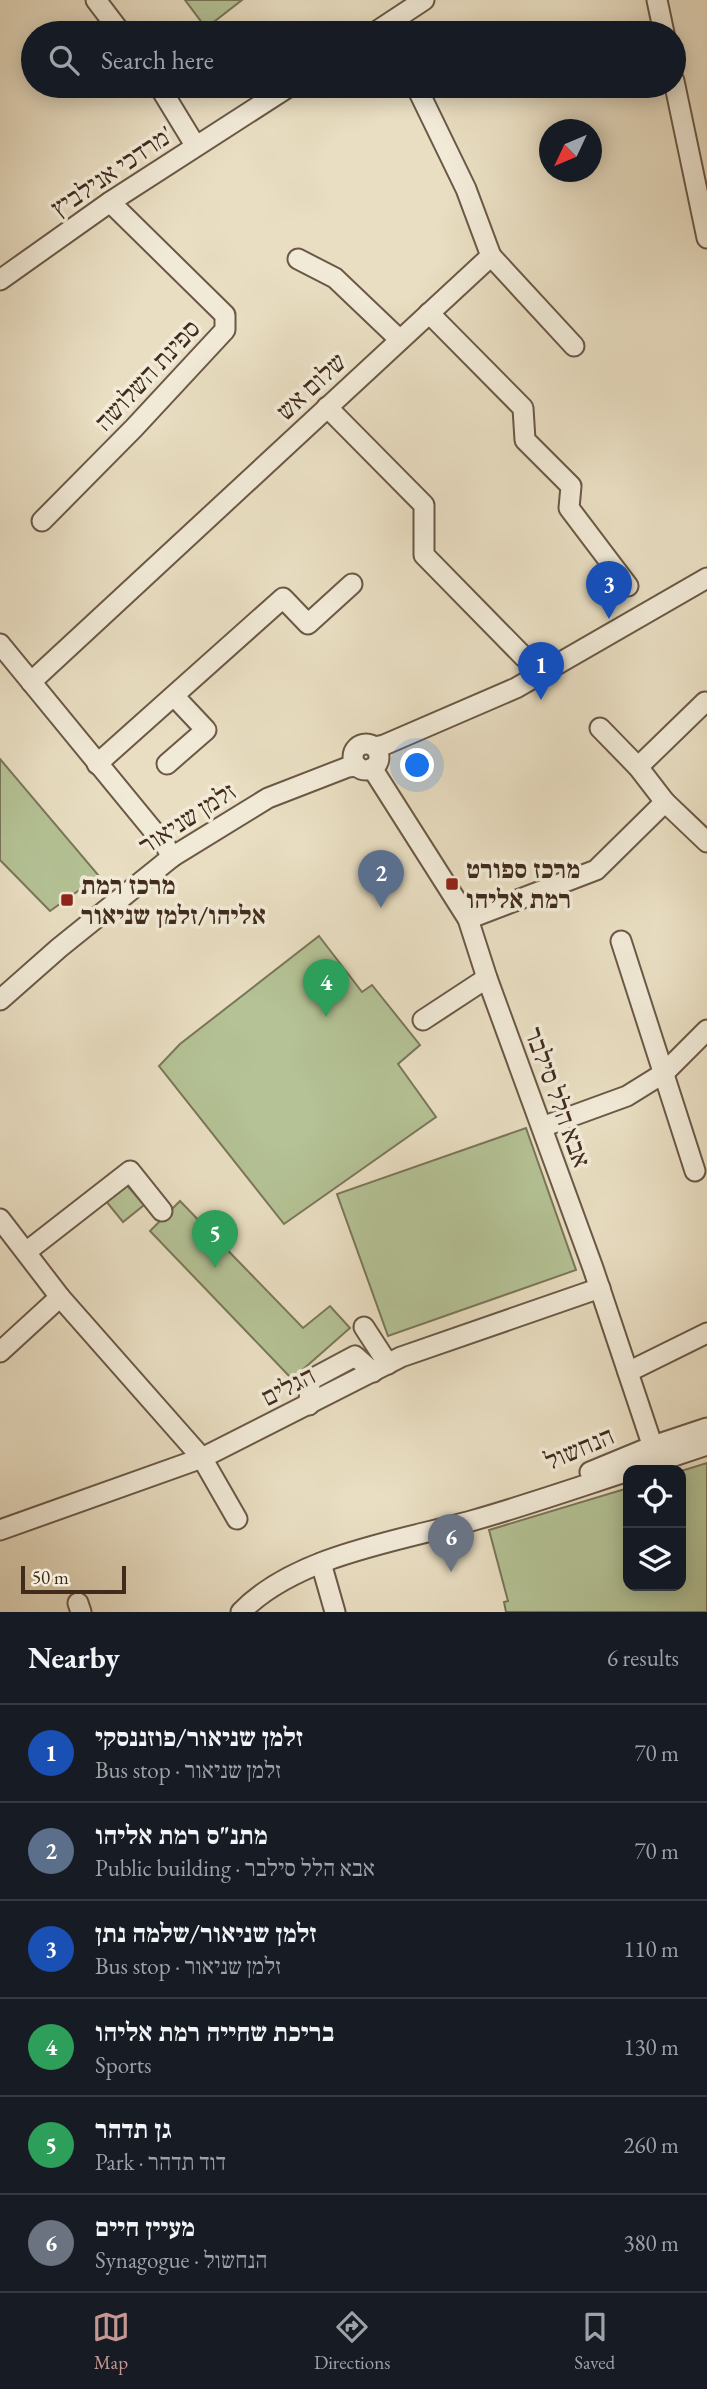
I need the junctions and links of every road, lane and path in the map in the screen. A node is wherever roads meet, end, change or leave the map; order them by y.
1 (96, 0) edge
2 (424, 0) edge
3 (657, 0) edge
4 (112, 21) edge
5 (397, 21) edge
6 (661, 21) edge
7 (166, 98) edge
8 (271, 98) edge
9 (422, 98) edge
10 (678, 98) edge
11 (195, 145) junction
12 (110, 202) junction
13 (707, 238) edge
14 (491, 256) junction
15 (298, 259) dead end
16 (4, 270) edge
17 (429, 313) junction
18 (400, 340) junction
19 (574, 346) dead end
20 (327, 407) junction
21 (42, 521) dead end
22 (707, 578) edge
23 (352, 584) dead end
24 (628, 586) dead end
25 (707, 588) edge
26 (0, 644) edge
27 (524, 657) dead end
28 (31, 682) junction
29 (174, 696) junction
30 (705, 702) dead end
31 (600, 728) dead end
32 (367, 759) junction
33 (97, 764) junction
34 (167, 764) dead end
35 (638, 767) junction
36 (665, 802) junction
37 (707, 842) edge
38 (168, 851) junction
39 (468, 919) junction
40 (621, 942) dead end
41 (487, 978) junction
42 (0, 984) edge
43 (0, 999) edge
44 (423, 1020) dead end
45 (707, 1030) edge
46 (664, 1073) junction
47 (542, 1127) junction
48 (695, 1171) dead end
49 (162, 1211) dead end
50 (0, 1219) edge
51 (26, 1252) junction
52 (600, 1289) junction
53 (60, 1297) junction
54 (364, 1327) dead end
55 (707, 1333) edge
56 (0, 1352) edge
57 (380, 1368) junction
58 (628, 1371) junction
59 (707, 1428) edge
60 (707, 1445) edge
61 (656, 1454) junction
62 (202, 1458) junction
63 (639, 1465) edge
64 (623, 1473) edge
65 (237, 1519) dead end
66 (472, 1521) junction
67 (0, 1530) edge
68 (321, 1563) junction
69 (241, 1612) edge
70 (335, 1612) edge

1 - 4 street
2 - 5 street
3 - 6 street
7 - 11 street
8 - 11 street, מרדכי אנילביץ'
9 - 14 street
10 - 13 street
11 - 12 street, מרדכי אנילביץ'
12 - 16 street, מרדכי אנילביץ'
12 - 21 street, ספינת השלושה
14 - 17 street, שלום אש
14 - 19 street
15 - 18 street
17 - 18 street, שלום אש
17 - 24 street
18 - 20 street, שלום אש
20 - 27 street
20 - 28 street, שלום אש
22 - 32 street, זלמן שניאור
23 - 29 street
25 - 32 street, זלמן שניאור
26 - 28 street
28 - 33 street
29 - 33 street
29 - 34 street
30 - 35 street
31 - 35 street
32 - 38 street, זלמן שניאור
32 - 39 street, אבא הלל סילבר
33 - 38 street
35 - 36 street
36 - 37 street
36 - 39 street
38 - 42 street, זלמן שניאור
38 - 43 street, זלמן שניאור
39 - 41 street, אבא הלל סילבר
40 - 46 street
41 - 44 street
41 - 47 street, אבא הלל סילבר
45 - 46 street
46 - 47 street
46 - 48 street
47 - 52 street, אבא הלל סילבר
49 - 51 street
50 - 51 street
51 - 53 street
52 - 57 street, הגלים
52 - 58 street, אבא הלל סילבר
53 - 56 street
53 - 62 street
54 - 57 street
55 - 58 street
57 - 62 street, הגלים
58 - 61 street, אבא הלל סילבר
59 - 61 street, הנחשול
60 - 61 street, הנחשול
61 - 63 street, הנחשול
61 - 66 street, הנחשול
62 - 65 street
62 - 67 street, הגלים
64 - 66 street, הנחשול
66 - 68 street, הנחשול
68 - 69 street, הנחשול
68 - 70 street

